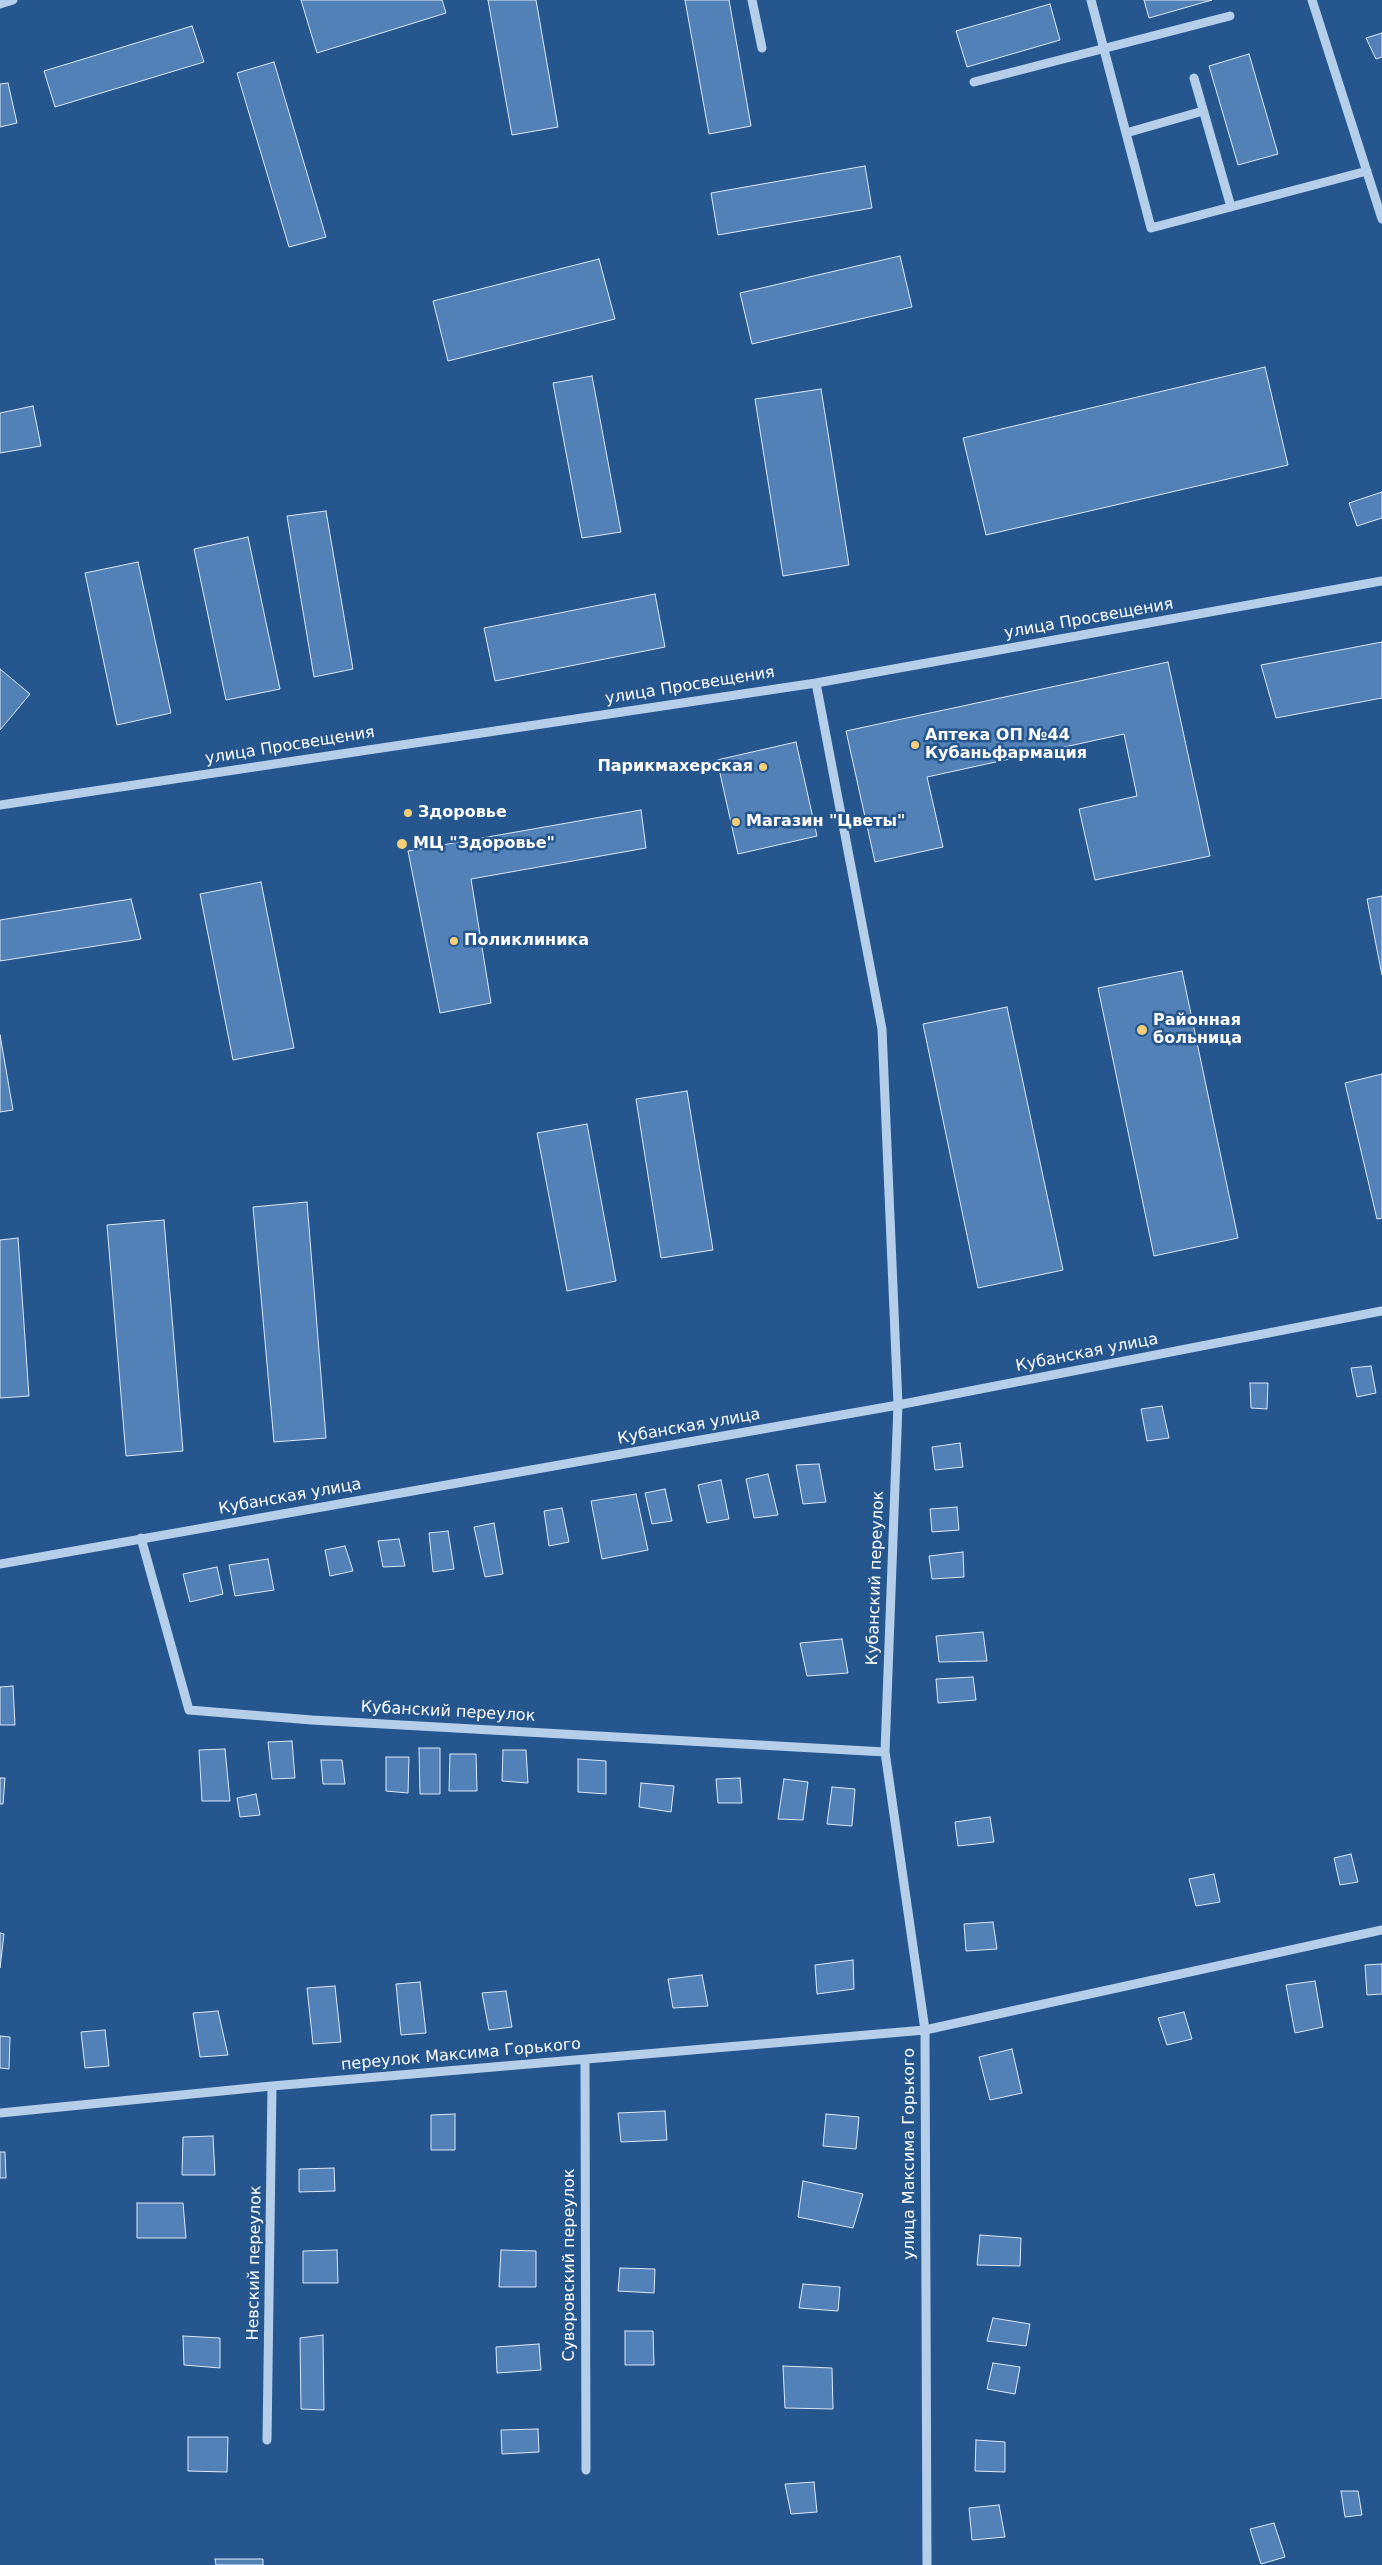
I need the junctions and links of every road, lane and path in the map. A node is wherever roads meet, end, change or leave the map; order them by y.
1 (13, 0) edge
2 (752, 0) edge
3 (1091, 0) edge
4 (1312, 0) edge
5 (0, 4) edge
6 (1230, 16) dead end
7 (762, 48) dead end
8 (1104, 49) junction
9 (1194, 78) dead end
10 (974, 82) dead end
11 (1203, 110) junction
12 (1126, 133) junction
13 (1367, 171) junction
14 (1232, 207) junction
15 (1382, 219) edge
16 (1382, 582) edge
17 (816, 683) junction
18 (0, 805) edge
19 (1382, 1311) edge
20 (898, 1405) junction
21 (141, 1538) junction
22 (0, 1564) edge
23 (884, 1752) junction
24 (1382, 1930) edge
25 (925, 2030) junction
26 (585, 2060) junction
27 (272, 2086) junction
28 (0, 2114) edge
29 (268, 2440) dead end
30 (586, 2470) dead end
31 (927, 2565) edge

1 - 5 street
2 - 7 street
3 - 8 street
4 - 13 street
6 - 8 street
8 - 10 street
8 - 12 street
9 - 11 street
11 - 12 street
11 - 14 street
12 - 14 street
13 - 14 street
13 - 15 street
16 - 17 street, улица Просвещения
17 - 18 street, улица Просвещения
17 - 20 street, Кубанский переулок
19 - 20 street, Кубанская улица
20 - 21 street, Кубанская улица
20 - 23 street, Кубанский переулок
21 - 22 street, Кубанская улица
21 - 23 street, Кубанский переулок
23 - 25 street, Кубанский переулок
24 - 25 street, улица Максима Горького
25 - 26 street, переулок Максима Горького
25 - 31 street, улица Максима Горького
26 - 27 street, переулок Максима Горького
26 - 30 street, Суворовский переулок
27 - 28 street, переулок Максима Горького
27 - 29 street, Невский переулок

